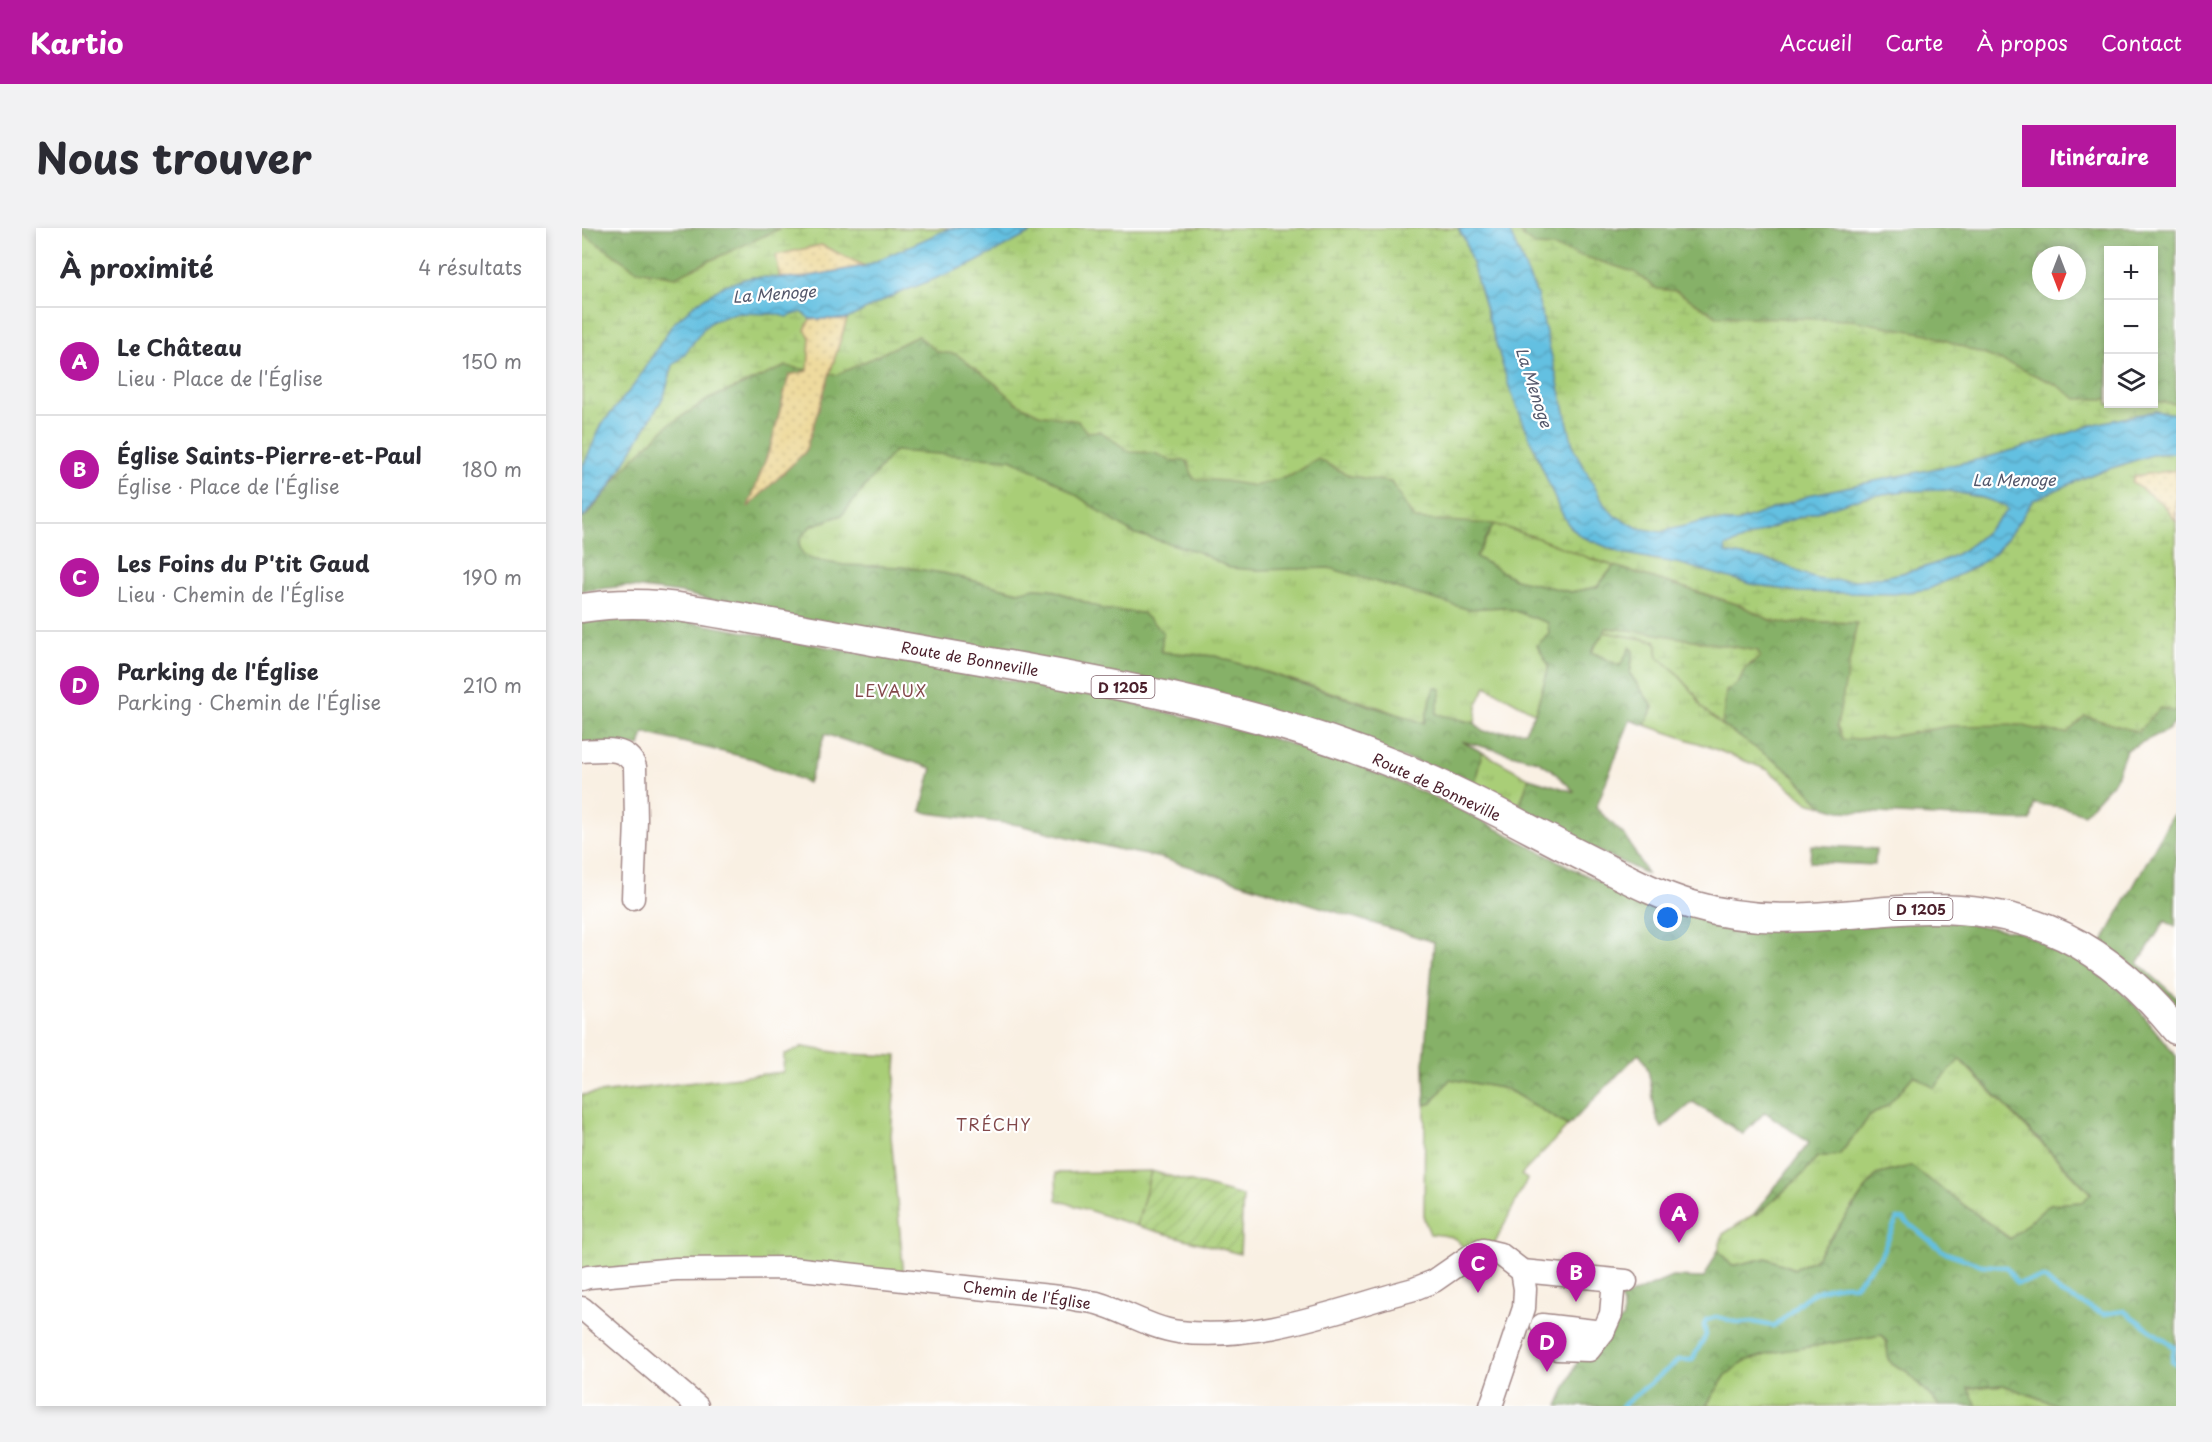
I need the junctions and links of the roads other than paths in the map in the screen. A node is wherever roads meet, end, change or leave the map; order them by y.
1 (582, 608) edge
2 (582, 751) edge
3 (633, 898) dead end
4 (2176, 1030) edge
5 (1522, 1271) junction
6 (582, 1279) edge
7 (582, 1308) edge
8 (1542, 1325) dead end
9 (1603, 1332) junction
10 (1557, 1349) dead end
11 (696, 1406) edge
12 (1491, 1406) edge

1 - 4 main road, Route de Bonneville / D 1205
2 - 3 street
5 - 6 street, Chemin de l'Église
5 - 9 street
5 - 12 street
7 - 11 street
8 - 9 street
9 - 10 street

